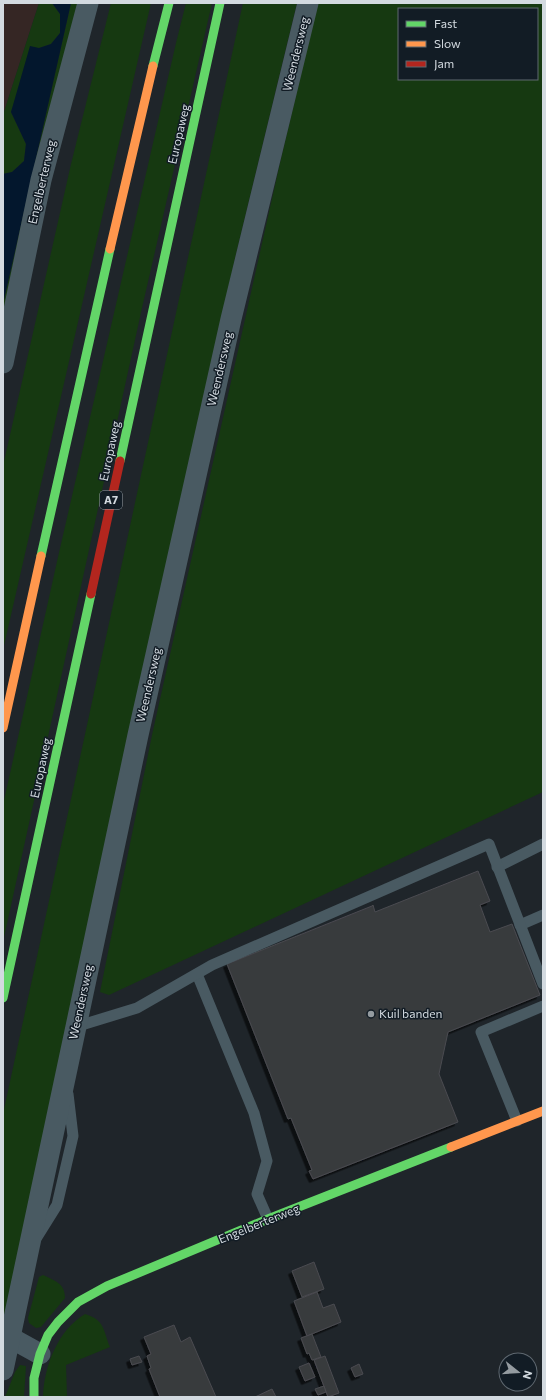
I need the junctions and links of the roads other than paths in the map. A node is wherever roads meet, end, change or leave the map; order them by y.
1 (88, 3) edge
2 (169, 3) edge
3 (220, 3) edge
4 (308, 3) edge
5 (3, 363) edge
6 (3, 728) edge
7 (543, 844) edge
8 (498, 867) junction
9 (543, 915) edge
10 (520, 925) junction
11 (197, 974) junction
12 (543, 984) edge
13 (3, 998) edge
14 (543, 1006) edge
15 (75, 1027) junction
16 (543, 1111) edge
17 (517, 1121) junction
18 (268, 1219) junction
19 (11, 1338) junction
20 (40, 1354) junction
21 (3, 1370) edge
22 (34, 1397) edge

1 - 5 street, Engelberterweg
2 - 6 main road
3 - 13 main road, Europaweg / A7
4 - 15 street, Weendersweg
7 - 8 lane
8 - 10 lane
8 - 11 lane
9 - 10 lane
10 - 12 lane
11 - 15 lane
11 - 18 lane
14 - 17 lane
15 - 19 street, Weendersweg
16 - 17 main road, Engelberterweg
17 - 18 main road, Engelberterweg
18 - 20 main road, Engelberterweg
19 - 20 street
19 - 21 street, Weendersweg
20 - 22 main road, Engelberterweg

